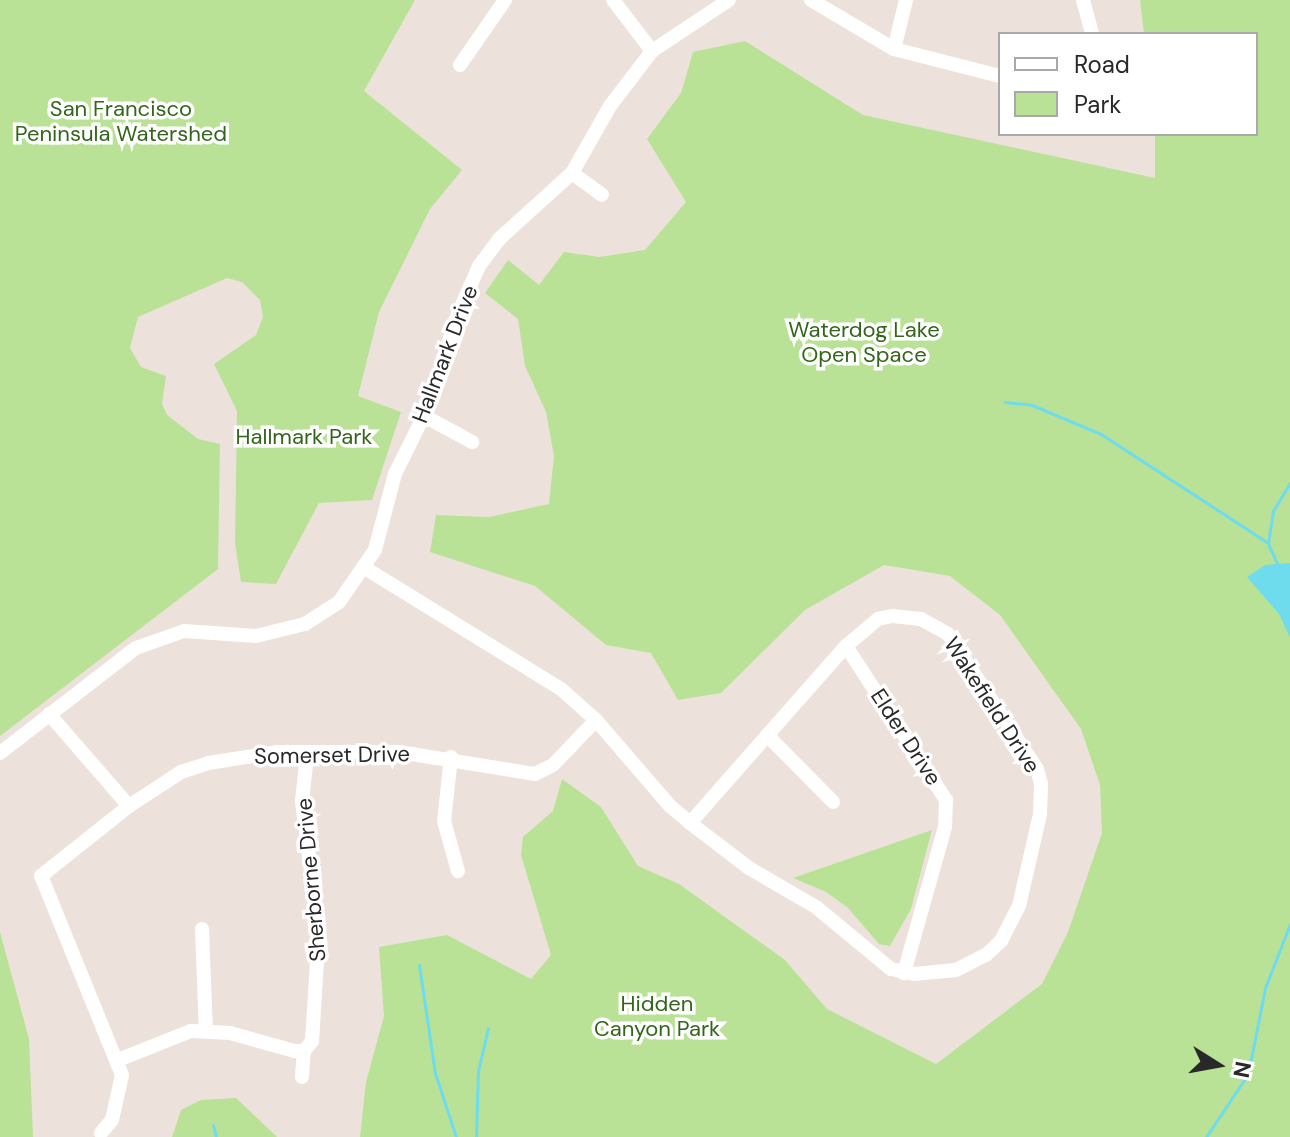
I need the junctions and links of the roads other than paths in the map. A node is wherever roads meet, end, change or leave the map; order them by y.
1 (505, 0) edge
2 (613, 0) edge
3 (729, 0) edge
4 (811, 0) edge
5 (906, 0) edge
6 (1083, 0) edge
7 (1091, 32) edge
8 (894, 49) junction
9 (652, 51) junction
10 (460, 65) dead end
11 (998, 75) edge
12 (572, 173) junction
13 (602, 195) dead end
14 (424, 416) junction
15 (472, 442) dead end
16 (365, 568) junction
17 (846, 646) junction
18 (49, 714) junction
19 (596, 720) junction
20 (767, 735) junction
21 (0, 753) edge
22 (307, 755) junction
23 (451, 757) junction
24 (833, 802) dead end
25 (129, 806) junction
26 (690, 823) junction
27 (458, 871) dead end
28 (202, 929) dead end
29 (904, 973) junction
30 (206, 1031) junction
31 (304, 1051) junction
32 (118, 1060) junction
33 (302, 1077) dead end
34 (101, 1133) dead end

1 - 10 street
2 - 9 street
3 - 9 street, Hallmark Drive
4 - 8 street
5 - 8 street
6 - 7 street
8 - 11 street
9 - 12 street, Hallmark Drive
12 - 13 street
12 - 14 street, Hallmark Drive
14 - 15 street
14 - 16 street, Hallmark Drive
16 - 18 street, Hallmark Drive
16 - 19 street
17 - 20 street, Wakefield Drive
17 - 29 street, Elder Drive
17 - 29 street, Wakefield Drive
18 - 21 street, Hallmark Drive
18 - 25 street
19 - 23 street, Somerset Drive
19 - 26 street
20 - 24 street
20 - 26 street, Wakefield Drive
22 - 23 street, Somerset Drive
22 - 25 street, Somerset Drive
22 - 31 street, Sherborne Drive
23 - 27 street
25 - 32 street, Somerset Drive
26 - 29 street
28 - 30 street
30 - 31 street
30 - 32 street
31 - 33 street, Sherborne Drive
32 - 34 street

